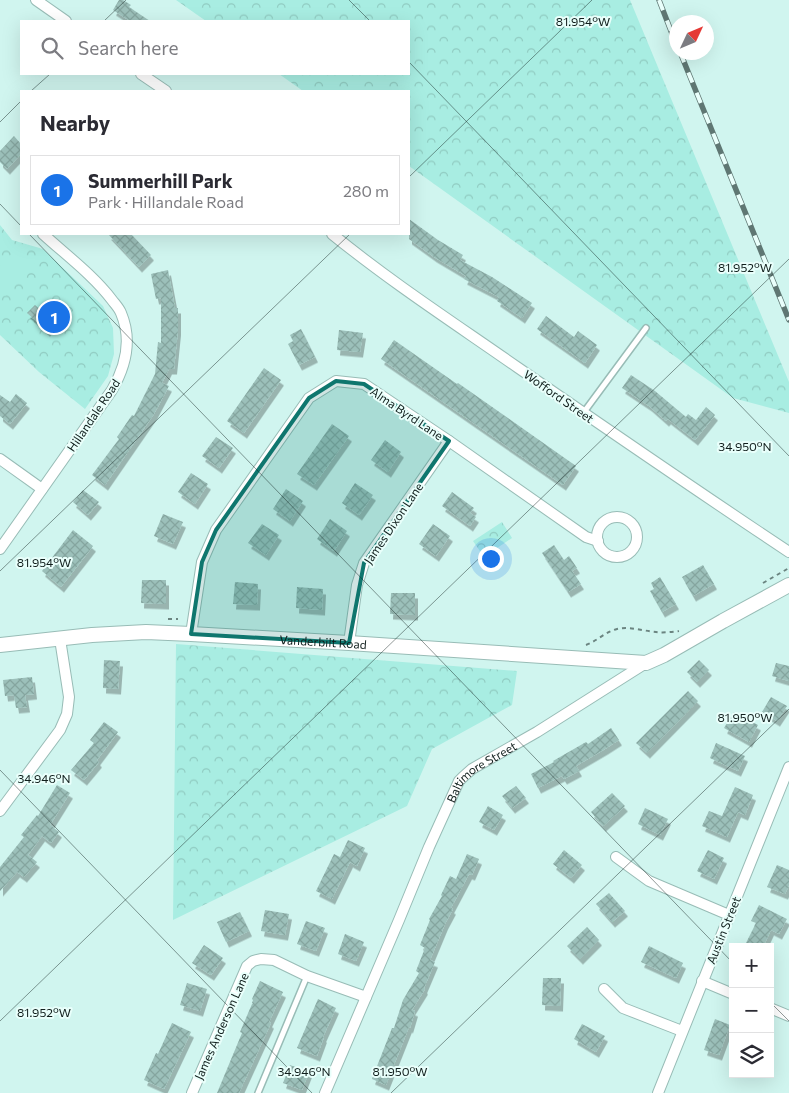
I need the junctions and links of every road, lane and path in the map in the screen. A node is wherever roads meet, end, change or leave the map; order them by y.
1 (36, 0) edge
2 (65, 20) edge
3 (142, 75) edge
4 (165, 90) edge
5 (43, 235) edge
6 (333, 235) edge
7 (646, 328) dead end
8 (583, 413) junction
9 (449, 441) junction
10 (0, 459) edge
11 (42, 489) junction
12 (598, 541) dead end
13 (0, 549) edge
14 (789, 552) edge
15 (789, 568) edge
16 (763, 583) dead end
17 (789, 585) edge
18 (681, 631) dead end
19 (191, 634) junction
20 (60, 639) junction
21 (349, 642) junction
22 (0, 645) edge
23 (580, 647) dead end
24 (646, 663) junction
25 (789, 767) edge
26 (0, 811) edge
27 (616, 858) dead end
28 (729, 915) junction
29 (307, 976) junction
30 (702, 982) junction
31 (604, 989) dead end
32 (729, 992) edge
33 (366, 997) junction
34 (774, 1010) edge
35 (789, 1016) edge
36 (682, 1031) junction
37 (192, 1093) edge
38 (258, 1093) edge
39 (325, 1093) edge
40 (658, 1093) edge

1 - 2 street
3 - 4 street
5 - 11 street, Hillandale Road
6 - 8 street, Wofford Street
7 - 8 lane
8 - 14 street, Wofford Street
9 - 12 street, Alma Byrd Lane
9 - 19 street, Alma Byrd Lane
9 - 21 street, James Dixon Lane
10 - 11 street
11 - 13 street, Hillandale Road
15 - 16 path
17 - 24 street, Baltimore Street
18 - 23 path
19 - 20 street, Vanderbilt Road
19 - 21 street, Vanderbilt Road
20 - 22 street, Vanderbilt Road
20 - 26 street
21 - 24 street, Vanderbilt Road
24 - 33 street, Baltimore Street
25 - 28 street, Austin Street
27 - 28 street
28 - 30 street, Austin Street
29 - 33 street, James Anderson Lane
29 - 37 street, James Anderson Lane
29 - 38 lane
30 - 32 street
30 - 36 street, Austin Street
31 - 36 street
33 - 39 street, Baltimore Street
34 - 35 street
36 - 40 street, Austin Street

